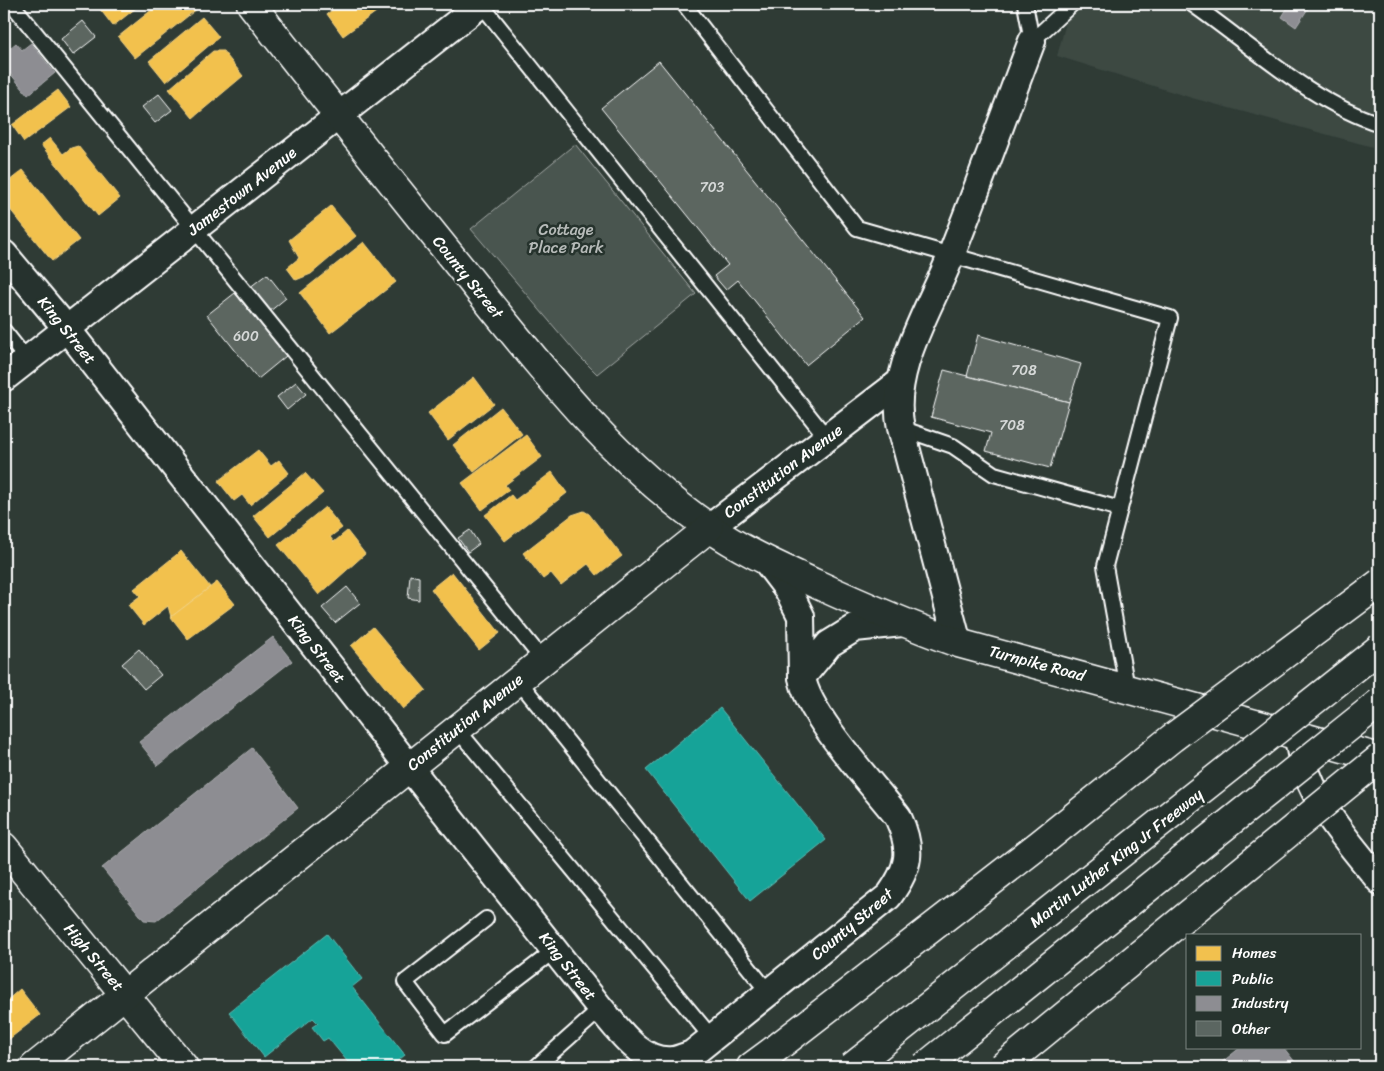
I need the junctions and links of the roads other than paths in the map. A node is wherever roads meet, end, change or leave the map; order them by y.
1 (12, 4) edge
2 (251, 4) edge
3 (481, 4) edge
4 (684, 4) edge
5 (1025, 4) edge
6 (1072, 4) edge
7 (1192, 4) edge
8 (1032, 41) junction
9 (338, 115) junction
10 (1380, 124) edge
11 (194, 229) junction
12 (4, 254) edge
13 (952, 255) junction
14 (67, 329) junction
15 (4, 331) edge
16 (27, 360) junction
17 (4, 378) edge
18 (900, 382) junction
19 (901, 428) junction
20 (827, 438) junction
21 (1120, 508) junction
22 (709, 528) junction
23 (766, 561) junction
24 (1380, 582) edge
25 (902, 623) junction
26 (958, 642) junction
27 (1380, 648) edge
28 (543, 660) junction
29 (802, 677) junction
30 (518, 680) junction
31 (1127, 688) junction
32 (1380, 702) edge
33 (457, 728) junction
34 (1298, 736) junction
35 (1380, 758) edge
36 (409, 767) junction
37 (4, 847) edge
38 (1380, 881) edge
39 (486, 919) dead end
40 (555, 950) junction
41 (769, 993) junction
42 (125, 994) junction
43 (601, 1008) junction
44 (712, 1038) junction
45 (630, 1043) joint
46 (34, 1067) edge
47 (184, 1067) edge
48 (536, 1067) edge
49 (751, 1067) edge
50 (852, 1067) edge
51 (924, 1067) edge
52 (1002, 1067) edge

1 - 11 lane
2 - 9 main road, County Street
3 - 9 street, Jamestown Avenue
3 - 20 lane
4 - 13 lane
5 - 8 lane
6 - 8 lane
7 - 10 lane
8 - 13 street
9 - 11 street, Jamestown Avenue
9 - 22 main road, County Street
11 - 14 street, Jamestown Avenue
11 - 28 lane
12 - 14 street, King Street
13 - 18 street
13 - 21 lane
14 - 16 street, Jamestown Avenue
14 - 36 street, King Street
15 - 16 lane
16 - 17 street, Jamestown Avenue
18 - 19 street
18 - 20 street, Constitution Avenue
19 - 21 lane
19 - 26 street
20 - 22 street, Constitution Avenue
21 - 31 lane
22 - 23 main road, Turnpike Road
22 - 28 main road, Constitution Avenue
23 - 25 main road, Turnpike Road
23 - 29 street, County Street
24 - 49 main road, bridge
25 - 26 main road, Turnpike Road
25 - 29 street
26 - 31 main road, Turnpike Road
27 - 50 main road, Martin Luther King Jr Freeway, bridge
28 - 30 main road, Constitution Avenue
29 - 41 street, County Street
30 - 33 main road, Constitution Avenue
30 - 41 lane
31 - 34 main road, Turnpike Road
32 - 51 main road, bridge
33 - 36 main road, Constitution Avenue
33 - 44 lane
34 - 35 main road, Turnpike Road
34 - 38 street
35 - 52 main road, bridge
36 - 40 street, King Street
36 - 42 main road, Constitution Avenue
37 - 42 main road, High Street
39 - 40 lane
40 - 43 street, King Street
41 - 44 street, County Street
42 - 46 main road, Constitution Avenue
42 - 47 main road, High Street
43 - 45 street, King Street
43 - 48 lane
44 - 45 street, County Street

